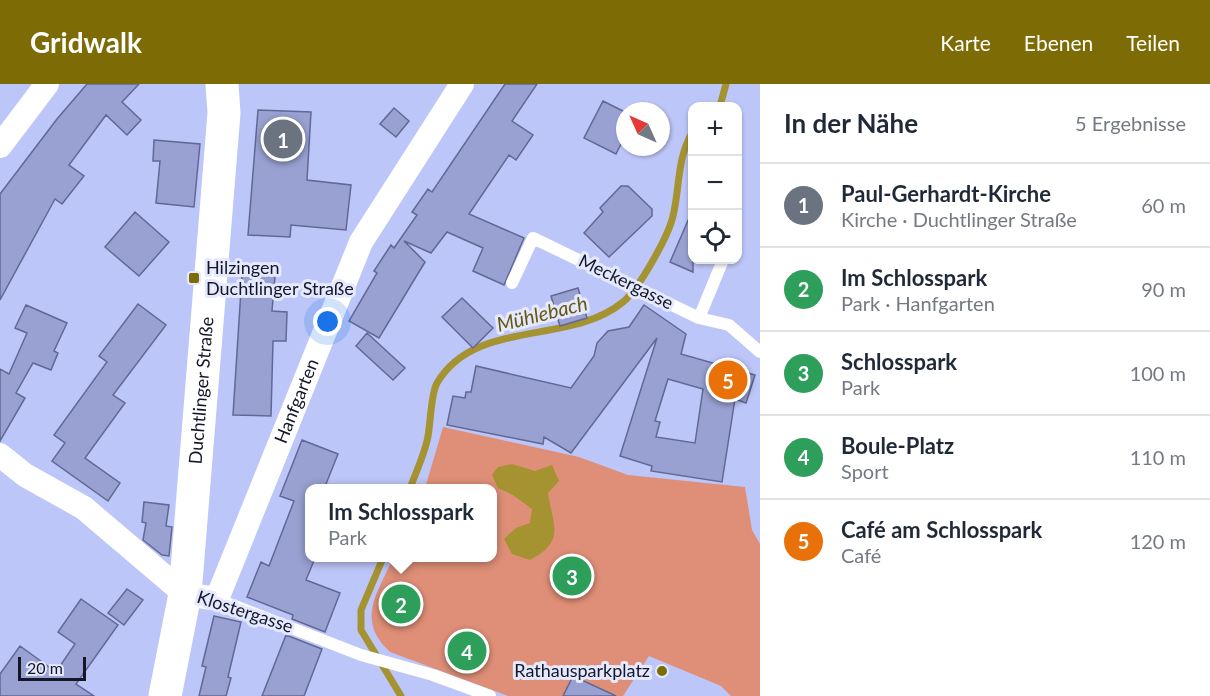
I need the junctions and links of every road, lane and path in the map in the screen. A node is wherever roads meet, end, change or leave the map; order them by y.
1 (47, 84) edge
2 (222, 84) edge
3 (462, 84) edge
4 (0, 146) edge
5 (721, 264) edge
6 (512, 283) dead end
7 (699, 318) junction
8 (760, 352) edge
9 (0, 455) edge
10 (185, 594) junction
11 (216, 599) junction
12 (165, 696) edge
13 (490, 696) edge

1 - 4 street
2 - 10 main road, Duchtlinger Straße
3 - 11 street, Hanfgarten
5 - 7 lane
6 - 7 lane, Meckergasse
7 - 8 lane, Meckergasse
9 - 10 street, Klostergasse
10 - 11 street, Klostergasse
10 - 12 main road, Duchtlinger Straße
11 - 13 lane, Klostergasse

